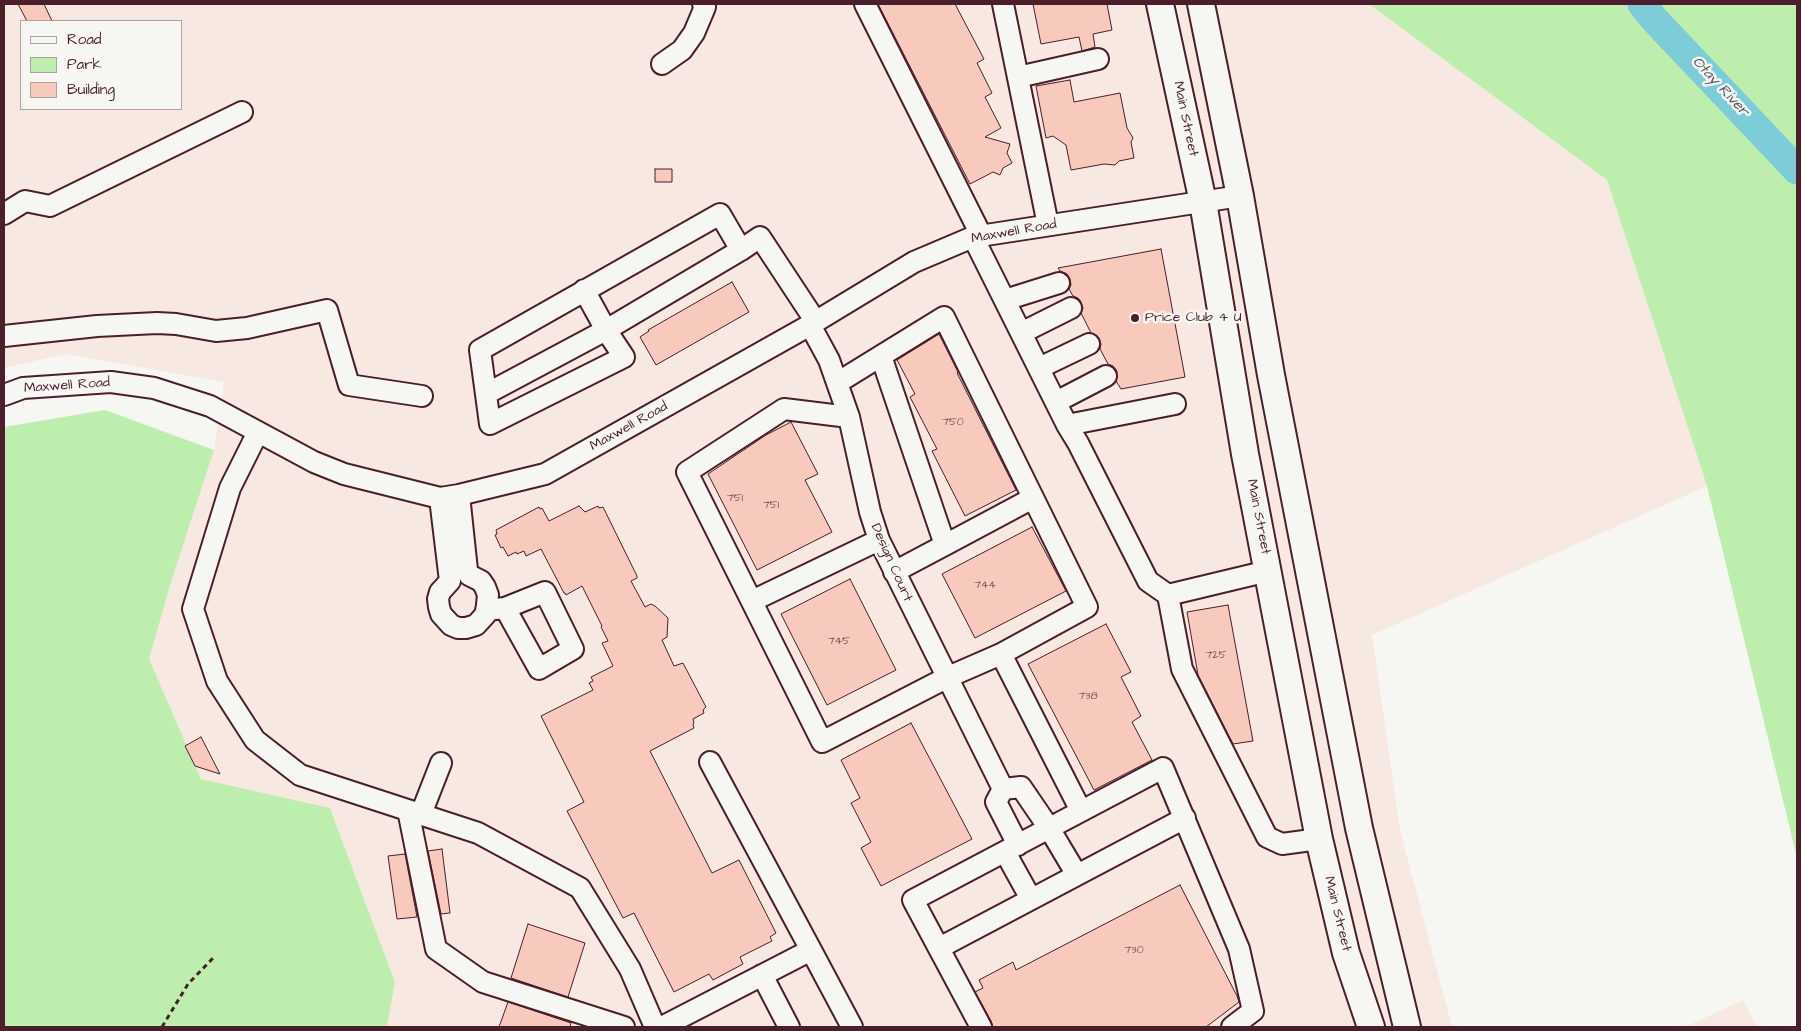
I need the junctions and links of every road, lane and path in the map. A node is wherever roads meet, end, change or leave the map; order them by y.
1 (703, 4) edge
2 (864, 4) edge
3 (1003, 4) edge
4 (1160, 4) edge
5 (1201, 4) edge
6 (1098, 58) dead end
7 (662, 64) dead end
8 (1018, 78) junction
9 (242, 112) dead end
10 (1240, 196) junction
11 (1203, 202) junction
12 (4, 214) edge
13 (1048, 225) junction
14 (977, 236) junction
15 (741, 250) junction
16 (1059, 283) dead end
17 (584, 290) junction
18 (1005, 300) junction
19 (1071, 308) dead end
20 (813, 323) junction
21 (606, 330) junction
22 (1021, 333) junction
23 (4, 336) edge
24 (1089, 344) dead end
25 (881, 356) junction
26 (1039, 368) junction
27 (1106, 376) dead end
28 (837, 384) junction
29 (486, 394) junction
30 (4, 395) edge
31 (422, 396) dead end
32 (1056, 402) junction
33 (1175, 404) dead end
34 (849, 417) junction
35 (1067, 425) junction
36 (258, 432) junction
37 (449, 497) junction
38 (1034, 498) junction
39 (879, 540) junction
40 (945, 545) junction
41 (1268, 571) junction
42 (894, 572) junction
43 (1168, 595) junction
44 (752, 601) junction
45 (1001, 654) junction
46 (946, 678) junction
47 (710, 762) dead end
48 (441, 763) dead end
49 (1003, 789) junction
50 (1082, 811) junction
51 (414, 812) junction
52 (1184, 818) junction
53 (1049, 828) junction
54 (1319, 838) junction
55 (1011, 848) junction
56 (1077, 875) junction
57 (1031, 899) junction
58 (939, 948) junction
59 (811, 950) junction
60 (214, 956) dead end
61 (762, 975) junction
62 (652, 1025) edge
63 (162, 1027) edge
64 (624, 1027) edge
65 (789, 1027) edge
66 (852, 1027) edge
67 (981, 1027) edge
68 (1232, 1027) edge
69 (1371, 1027) edge
70 (1407, 1027) edge

1 - 7 street
2 - 14 street
3 - 8 street
4 - 11 main road, Main Street
5 - 10 main road
6 - 8 street
8 - 13 street
9 - 12 street
10 - 11 street, Maxwell Road
10 - 70 main road
11 - 13 street, Maxwell Road
11 - 41 main road, Main Street
13 - 14 street, Maxwell Road
14 - 18 street
14 - 20 street, Maxwell Road
15 - 17 street
15 - 20 street, Design Court
15 - 21 street
16 - 18 street
17 - 21 street
17 - 29 street
18 - 22 street
19 - 22 street
20 - 28 street, Design Court
20 - 37 street, Maxwell Road
21 - 29 street
21 - 29 street
22 - 26 street
23 - 31 street
24 - 26 street
25 - 28 street
25 - 38 street
25 - 40 street
26 - 32 street
27 - 32 street
28 - 34 street, Design Court
30 - 36 street, Maxwell Road
32 - 35 street
33 - 35 street
34 - 39 street, Design Court
34 - 44 street
35 - 43 street
36 - 37 street, Maxwell Road
36 - 51 street
37 - 37 street
38 - 40 street
38 - 45 street
39 - 42 street, Design Court
39 - 44 street
40 - 42 street
41 - 43 street
41 - 54 main road, Main Street
42 - 46 street, Design Court
43 - 54 street
44 - 46 street
45 - 46 street
45 - 50 street
46 - 49 street, Design Court
47 - 59 street
48 - 51 street
49 - 53 street
49 - 55 street
50 - 52 street
50 - 53 street
51 - 62 street
51 - 64 street
52 - 56 street
52 - 68 street
53 - 55 street
53 - 56 street
54 - 69 main road, Main Street
55 - 57 street
55 - 58 street
56 - 57 street
57 - 58 street
58 - 67 street
59 - 61 street
59 - 66 street
60 - 63 path
61 - 62 street
61 - 65 street

